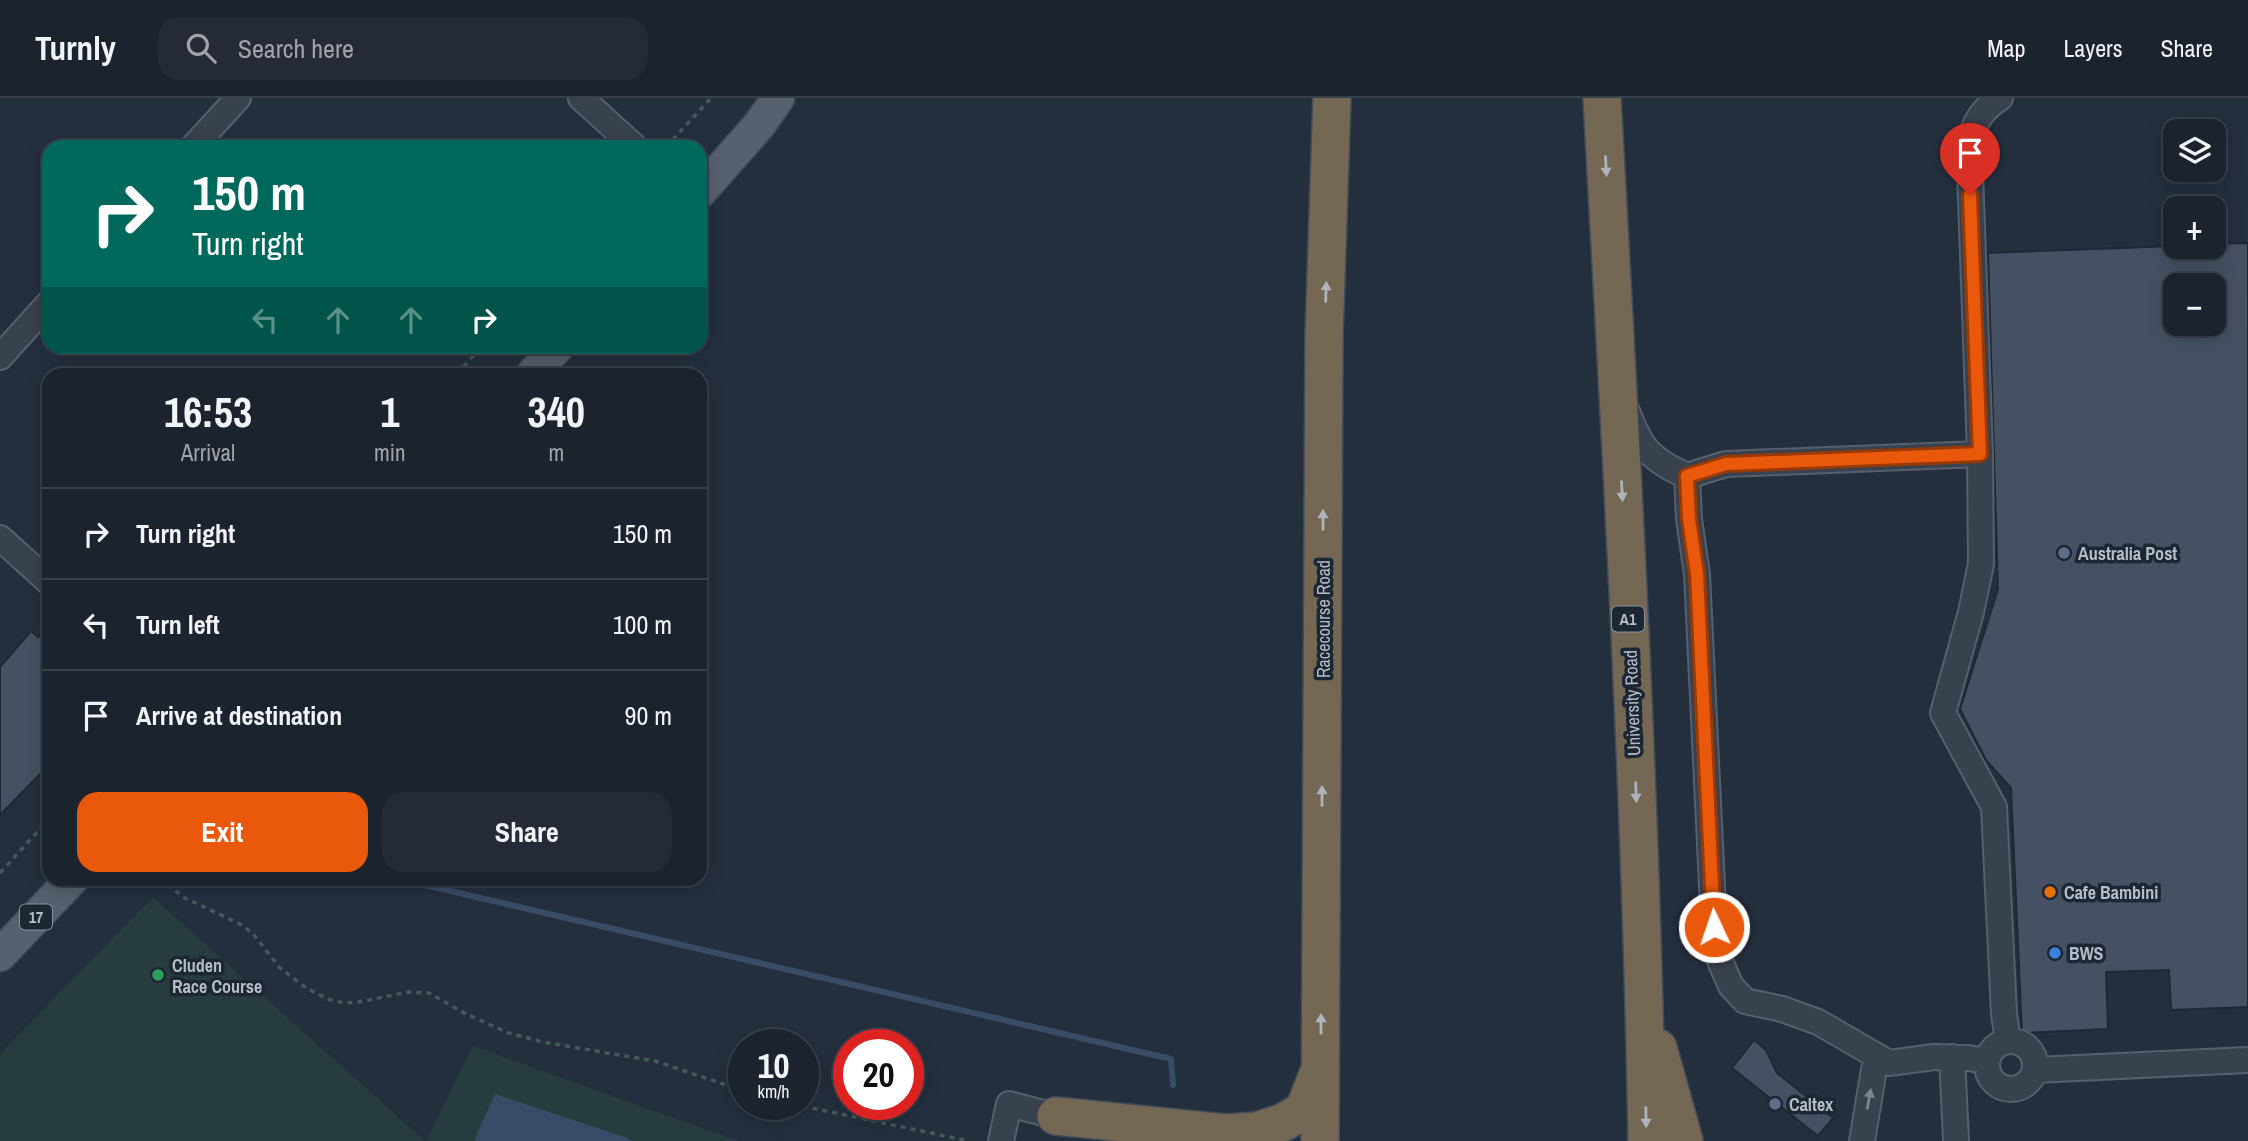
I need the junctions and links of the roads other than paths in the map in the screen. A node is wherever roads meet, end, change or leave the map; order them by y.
1 (238, 98) edge
2 (582, 98) edge
3 (778, 98) edge
4 (789, 98) edge
5 (1332, 98) edge
6 (1602, 98) edge
7 (2000, 98) edge
8 (760, 124) junction
9 (199, 140) edge
10 (627, 140) edge
11 (707, 184) edge
12 (42, 311) edge
13 (551, 354) edge
14 (0, 356) edge
15 (538, 368) edge
16 (1618, 384) junction
17 (1980, 454) junction
18 (1687, 476) junction
19 (0, 538) edge
20 (42, 576) edge
21 (65, 886) edge
22 (0, 955) edge
23 (1644, 996) junction
24 (2008, 1041) junction
25 (1879, 1058) junction
26 (2248, 1060) edge
27 (1987, 1061) junction
28 (1321, 1068) junction
29 (1952, 1069) junction
30 (2035, 1070) junction
31 (1056, 1116) junction
32 (1956, 1140) edge
33 (1001, 1141) edge
34 (1160, 1141) edge
35 (1320, 1141) edge
36 (1647, 1141) edge
37 (1684, 1141) edge
38 (1862, 1141) edge
39 (1966, 1141) edge

1 - 9 street
2 - 10 street
3 - 8 main road
4 - 8 main road
28 -> 5 highway, Racecourse Road
6 -> 16 highway, University Road / A1
7 - 17 street
8 - 11 main road
12 - 14 street
13 - 15 main road
16 - 18 street
16 -> 23 highway, University Road / A1
17 - 18 street
17 - 24 street
18 - 25 street
19 - 20 street
21 - 22 main road, 17
23 -> 36 highway, University Road / A1
23 - 37 highway
24 - 27 street
24 - 30 street
25 - 29 street
38 -> 25 street
26 - 30 street
27 - 29 street
27 - 30 street
28 - 31 highway
28 - 35 highway, Racecourse Road
29 - 32 street
29 - 39 street
31 - 33 street
31 - 34 street

